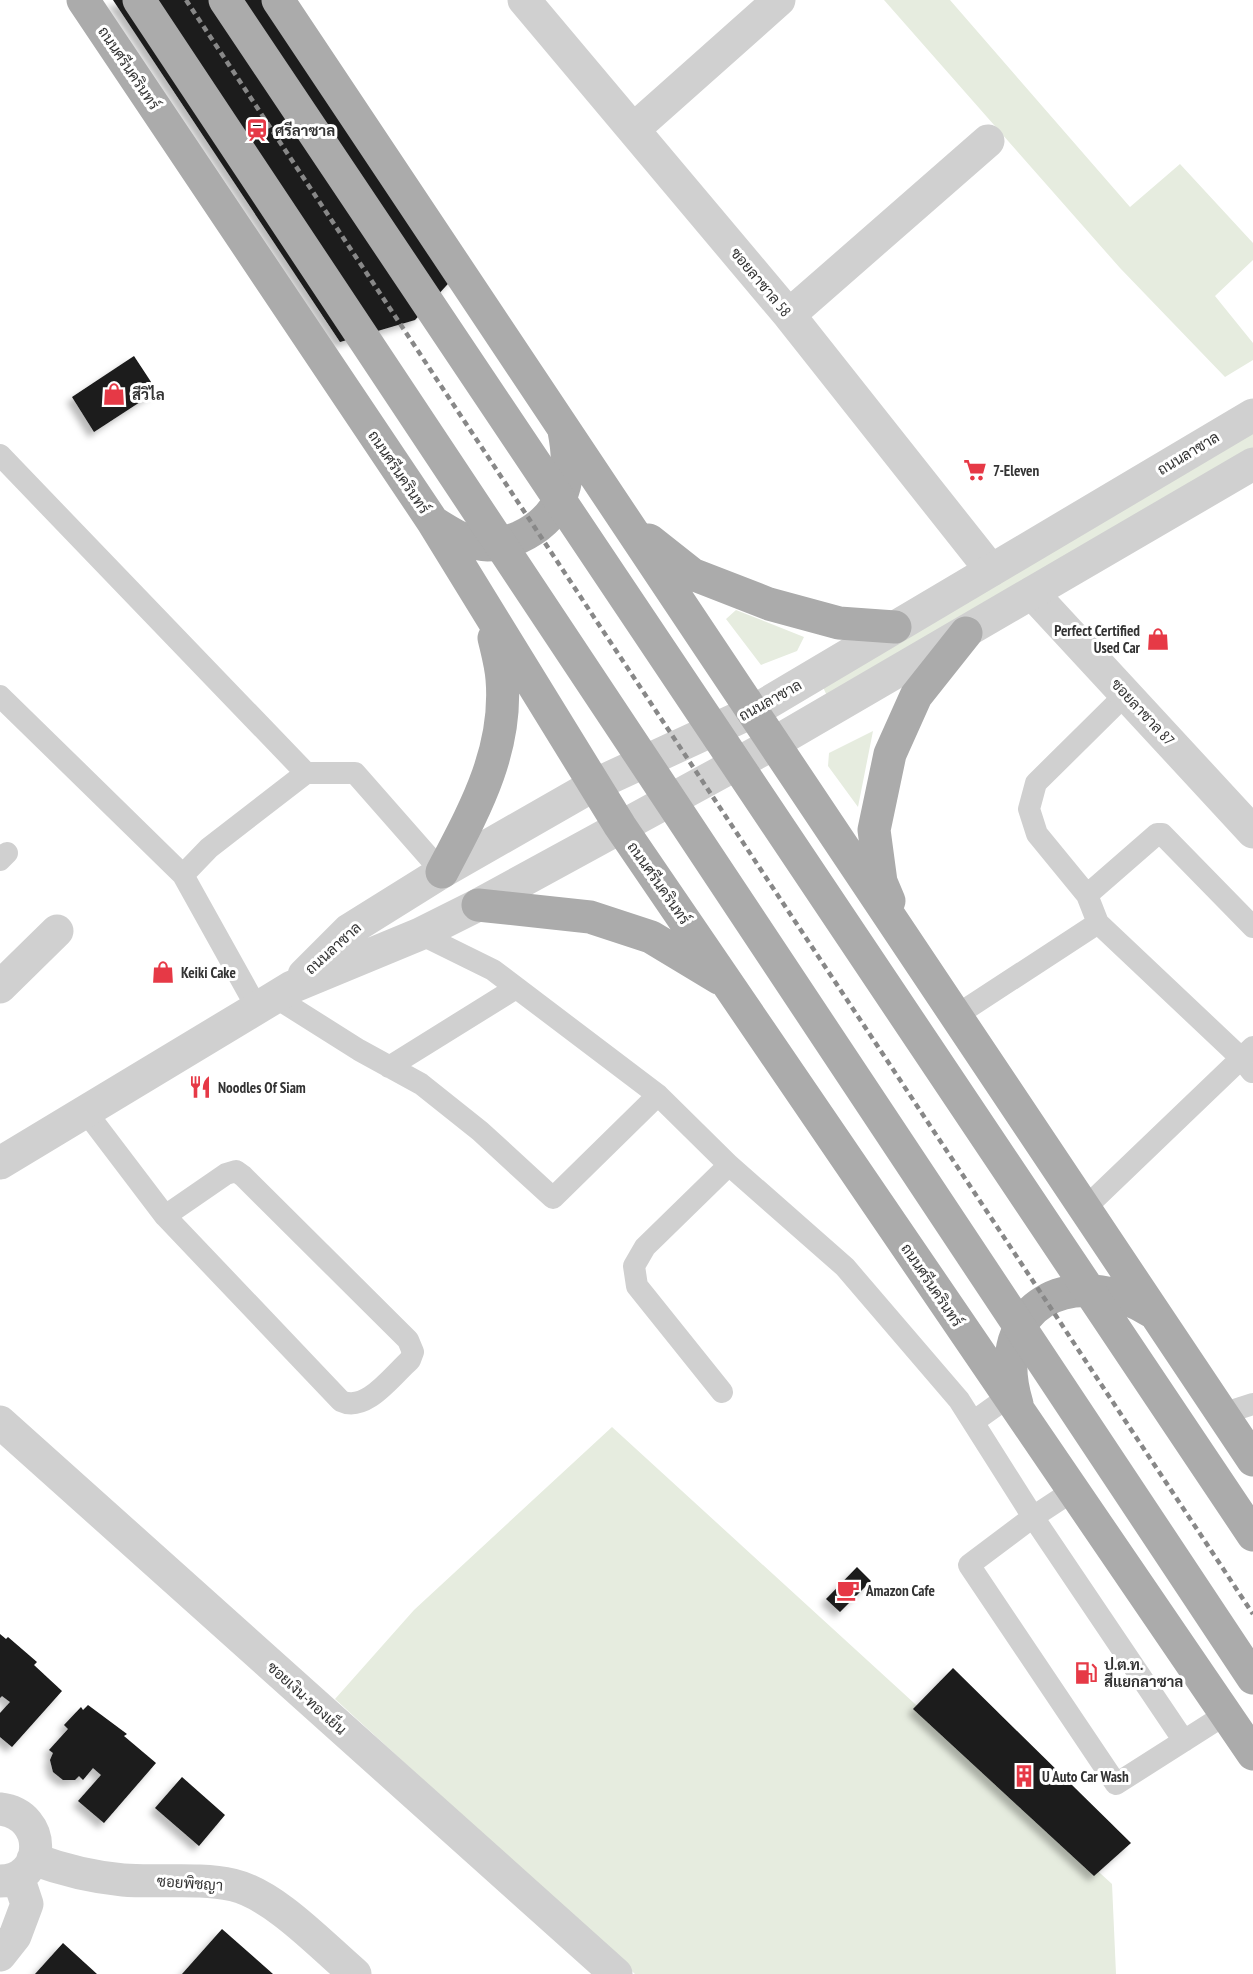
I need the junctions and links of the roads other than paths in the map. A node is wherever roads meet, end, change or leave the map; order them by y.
1 (83, 0) edge
2 (139, 0) edge
3 (225, 0) edge
4 (278, 0) edge
5 (524, 0) edge
6 (779, 0) edge
7 (634, 129) junction
8 (988, 141) dead end
9 (789, 315) junction
10 (1253, 415) edge
11 (564, 430) junction
12 (0, 455) edge
13 (1253, 464) edge
14 (624, 520) junction
15 (433, 522) junction
16 (991, 570) junction
17 (1032, 593) junction
18 (490, 615) junction
19 (895, 627) junction
20 (966, 633) junction
21 (1126, 694) junction
22 (0, 696) edge
23 (754, 711) junction
24 (775, 742) junction
25 (306, 773) junction
26 (594, 785) junction
27 (620, 826) junction
28 (1253, 832) edge
29 (442, 872) junction
30 (183, 875) junction
31 (1087, 895) junction
32 (478, 905) junction
33 (1098, 923) junction
34 (1253, 927) edge
35 (57, 931) dead end
36 (420, 934) junction
37 (915, 958) junction
38 (729, 983) junction
39 (0, 987) edge
40 (516, 988) junction
41 (274, 997) junction
42 (954, 1017) junction
43 (1249, 1059) edge
44 (388, 1067) junction
45 (658, 1095) junction
46 (86, 1112) junction
47 (0, 1163) edge
48 (729, 1165) junction
49 (1084, 1209) junction
50 (165, 1216) junction
51 (1154, 1313) junction
52 (722, 1392) dead end
53 (1253, 1404) edge
54 (1015, 1406) junction
55 (1222, 1414) junction
56 (0, 1422) edge
57 (973, 1422) junction
58 (1253, 1460) edge
59 (1074, 1490) junction
60 (1033, 1517) junction
61 (1253, 1535) edge
62 (1253, 1678) edge
63 (1226, 1714) junction
64 (1184, 1741) junction
65 (1253, 1754) edge
66 (4, 1808) edge
67 (17, 1872) edge
68 (0, 1955) edge
69 (355, 1974) edge
70 (616, 1974) edge

1 - 15 main road, ถนนศรีนครินทร์
2 - 62 main road, bridge
3 - 61 main road, bridge
4 - 11 main road
5 - 7 street, ซอยลาซาล 58
6 - 7 street
7 - 9 street, ซอยลาซาล 58
8 - 9 street
9 - 16 street, ซอยลาซาล 58
10 - 16 street, ถนนลาซาล
11 - 14 main road
11 - 15 main road
12 - 25 lane
13 - 17 street, ถนนลาซาล
14 - 19 main road
14 - 23 main road
15 - 18 main road, ถนนศรีนครินทร์
16 - 19 street, ถนนลาซาล
17 - 20 street, ถนนลาซาล
17 - 21 street, ซอยลาซาล 87
18 - 26 main road, ถนนศรีนครินทร์
18 - 29 main road
19 - 23 street, ถนนลาซาล
20 - 24 street, ถนนลาซาล
20 - 37 main road
21 - 28 street, ซอยลาซาล 87
21 - 31 lane
22 - 30 lane
23 - 24 main road
23 - 26 street, ถนนลาซาล
24 - 27 street, ถนนลาซาล
24 - 37 main road
25 - 29 lane
25 - 30 lane
26 - 27 main road, ถนนศรีนครินทร์
26 - 29 street, ถนนลาซาล
27 - 32 street, ถนนลาซาล
27 - 38 main road, ถนนศรีนครินทร์
29 - 41 street, ถนนลาซาล
30 - 41 lane
31 - 33 lane
31 - 34 lane
32 - 36 street, ถนนลาซาล
32 - 38 main road
33 - 42 lane
33 - 43 lane
35 - 39 street
36 - 40 lane
36 - 41 street, ถนนลาซาล
37 - 42 main road
38 - 54 main road, ถนนศรีนครินทร์
40 - 44 lane
40 - 45 lane
41 - 44 lane
41 - 46 street, ถนนลาซาล
42 - 49 main road
43 - 49 lane
44 - 45 lane
45 - 48 lane
46 - 47 street, ถนนลาซาล
46 - 50 lane
48 - 52 lane
48 - 57 lane
49 - 51 main road
50 - 50 lane
51 - 54 main road
51 - 55 main road
53 - 55 lane
54 - 57 lane
54 - 59 main road, ถนนศรีนครินทร์
55 - 58 main road
56 - 70 street, ซอยเงิน-ทองเย็น
57 - 60 lane
59 - 60 lane
59 - 63 main road, ถนนศรีนครินทร์
60 - 64 lane
60 - 64 lane
63 - 64 lane
63 - 65 main road, ถนนศรีนครินทร์
66 - 67 street
67 - 68 street
67 - 69 street, ซอยพิชญา

